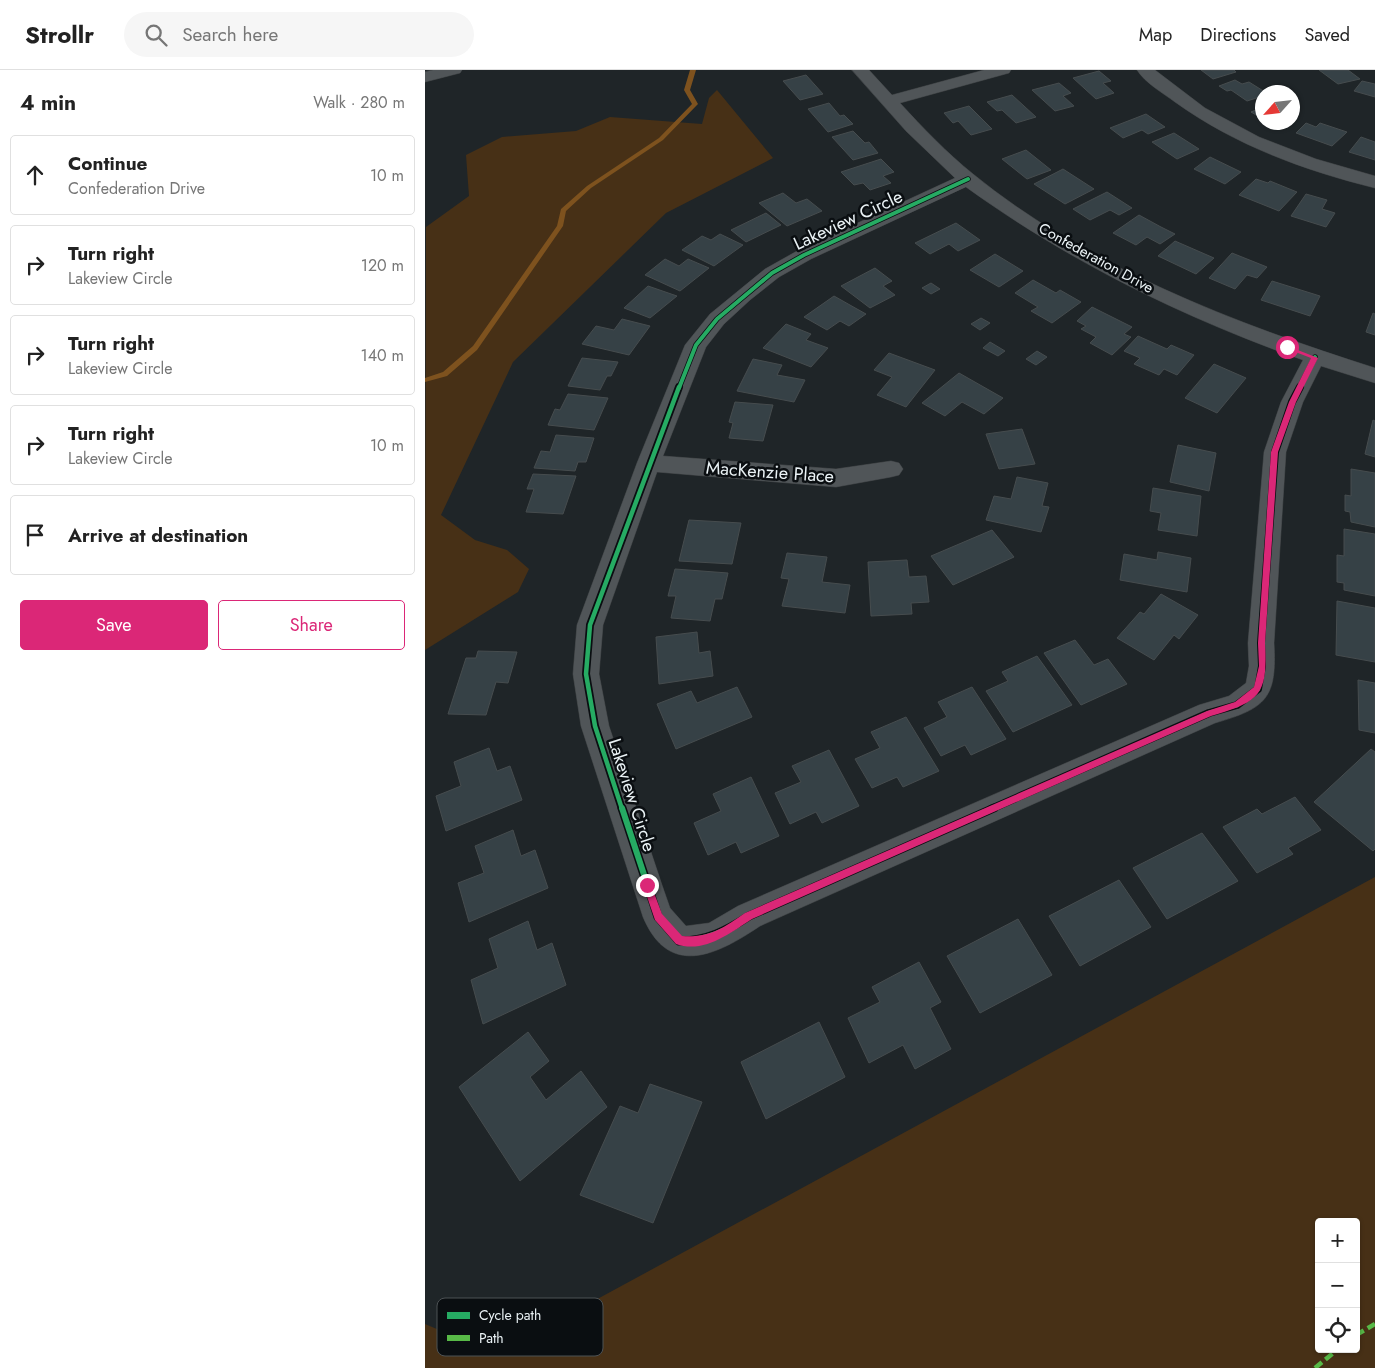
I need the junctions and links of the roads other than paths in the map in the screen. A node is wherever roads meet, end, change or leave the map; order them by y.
1 (454, 70) edge
2 (860, 70) edge
3 (1003, 70) edge
4 (1145, 70) edge
5 (425, 77) edge
6 (888, 101) junction
7 (968, 179) junction
8 (1375, 182) edge
9 (1315, 358) junction
10 (1375, 376) edge
11 (649, 463) junction
12 (891, 469) dead end

1 - 5 street
2 - 6 street, Confederation Drive
3 - 6 street
4 - 8 street
6 - 7 street, Confederation Drive
7 - 9 street, Confederation Drive
7 - 11 street, Lakeview Circle
9 - 10 street, Confederation Drive
9 - 11 street, Lakeview Circle
11 - 12 street, MacKenzie Place

